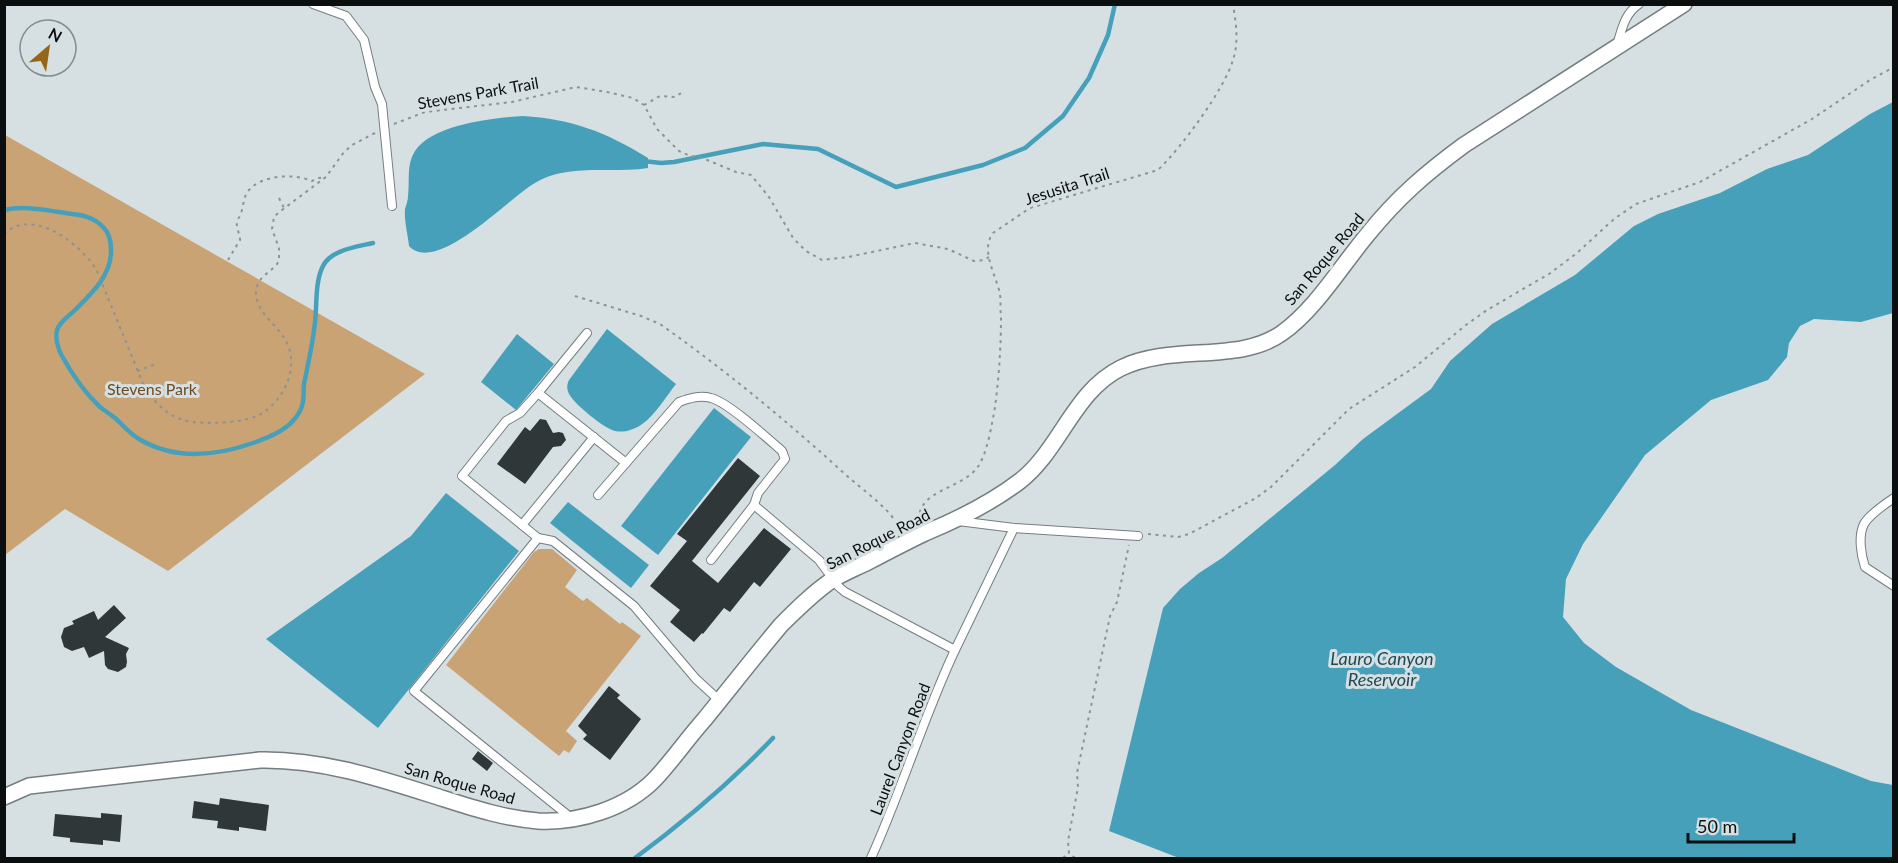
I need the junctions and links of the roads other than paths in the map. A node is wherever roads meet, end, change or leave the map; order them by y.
1 (313, 4) edge
2 (1639, 4) edge
3 (1684, 4) edge
4 (1616, 47) junction
5 (392, 206) dead end
6 (586, 333) dead end
7 (538, 393) junction
8 (594, 437) junction
9 (626, 463) junction
10 (598, 495) dead end
11 (1893, 498) edge
12 (754, 506) junction
13 (957, 521) junction
14 (522, 525) junction
15 (1014, 528) junction
16 (1135, 537) road end
17 (538, 538) junction
18 (711, 560) dead end
19 (833, 579) junction
20 (1893, 586) edge
21 (954, 650) junction
22 (720, 700) junction
23 (4, 796) edge
24 (572, 818) junction
25 (871, 858) edge

1 - 5 lane
2 - 4 lane
3 - 4 street, San Roque Road
4 - 13 street, San Roque Road
6 - 7 lane
7 - 8 lane
7 - 14 lane
8 - 9 lane
8 - 14 lane
9 - 10 lane
9 - 12 lane
11 - 20 lane
12 - 18 lane
12 - 19 lane
13 - 15 lane
13 - 19 street, San Roque Road
14 - 17 lane
15 - 16 lane
15 - 21 lane, Laurel Canyon Road
17 - 22 lane
17 - 24 lane
19 - 21 lane
19 - 22 street, San Roque Road
21 - 25 lane, Laurel Canyon Road
22 - 24 street, San Roque Road
23 - 24 street, San Roque Road

